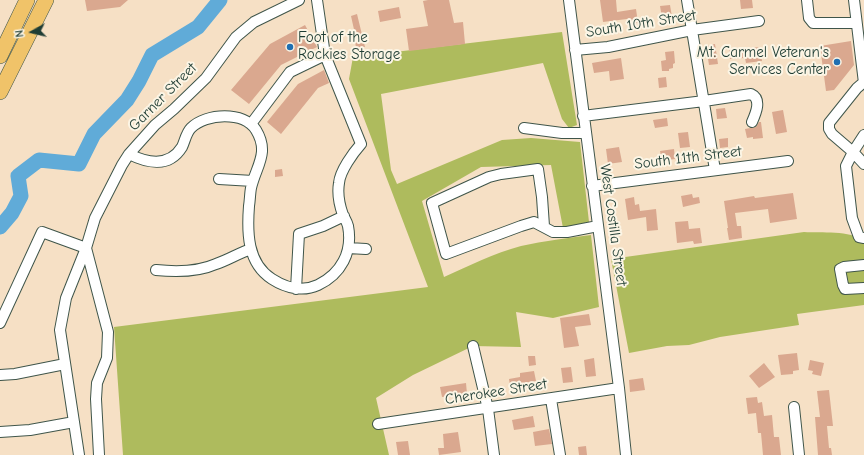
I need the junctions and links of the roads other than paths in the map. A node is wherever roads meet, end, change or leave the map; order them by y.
1 (27, 0) edge
2 (46, 0) edge
3 (299, 0) edge
4 (316, 0) edge
5 (569, 0) edge
6 (687, 0) edge
7 (807, 0) edge
8 (854, 0) edge
9 (758, 21) dead end
10 (856, 23) junction
11 (692, 30) junction
12 (575, 50) junction
13 (325, 55) junction
14 (0, 56) edge
15 (862, 60) edge
16 (864, 83) edge
17 (0, 92) edge
18 (704, 101) junction
19 (583, 116) junction
20 (752, 122) dead end
21 (251, 124) junction
22 (524, 128) dead end
23 (586, 133) junction
24 (864, 135) edge
25 (853, 152) junction
26 (129, 154) junction
27 (788, 160) dead end
28 (864, 164) edge
29 (715, 170) junction
30 (218, 179) dead end
31 (253, 181) junction
32 (592, 186) junction
33 (344, 216) junction
34 (544, 226) junction
35 (598, 226) junction
36 (864, 238) edge
37 (86, 248) junction
38 (348, 248) junction
39 (251, 249) junction
40 (366, 249) dead end
41 (864, 266) edge
42 (156, 270) dead end
43 (296, 288) junction
44 (864, 288) edge
45 (0, 323) edge
46 (473, 346) dead end
47 (65, 364) junction
48 (0, 375) edge
49 (619, 388) junction
50 (551, 399) junction
51 (794, 406) dead end
52 (488, 409) junction
53 (74, 422) junction
54 (378, 424) dead end
55 (0, 432) edge
56 (79, 455) edge
57 (99, 455) edge
58 (494, 455) edge
59 (560, 455) edge
60 (626, 455) edge
61 (800, 455) edge

1 - 14 highway
2 - 17 highway
3 - 26 street, Garner Street
4 - 13 street
5 - 12 street, West Costilla Street
6 - 11 street
7 - 10 street
8 - 10 street
9 - 11 street, South 10th Street
10 - 15 street
11 - 12 street, South 10th Street
11 - 18 street
12 - 19 street, West Costilla Street
13 - 21 street
13 - 33 street
15 - 16 street
16 - 25 street
18 - 19 street
18 - 20 street
18 - 29 street
19 - 23 street, West Costilla Street
21 - 26 street
21 - 31 street
22 - 23 street
23 - 32 street, West Costilla Street
24 - 25 street
25 - 28 street
25 - 36 street
26 - 37 street, Garner Street
27 - 29 street, South 11th Street
29 - 32 street, South 11th Street
30 - 31 street
31 - 39 street
32 - 35 street, West Costilla Street
33 - 38 street
33 - 43 street
34 - 34 street
34 - 35 street
35 - 49 street, West Costilla Street
37 - 45 street
37 - 47 street, Garner Street
37 - 57 street
38 - 40 street
38 - 43 street
39 - 42 street
39 - 43 street
41 - 44 street
46 - 52 street
47 - 48 street
47 - 53 street, Garner Street
49 - 50 street, Cherokee Street
49 - 60 street, West Costilla Street
50 - 52 street, Cherokee Street
50 - 59 street
51 - 61 street
52 - 54 street, Cherokee Street
52 - 58 street
53 - 55 street
53 - 56 street, Garner Street

